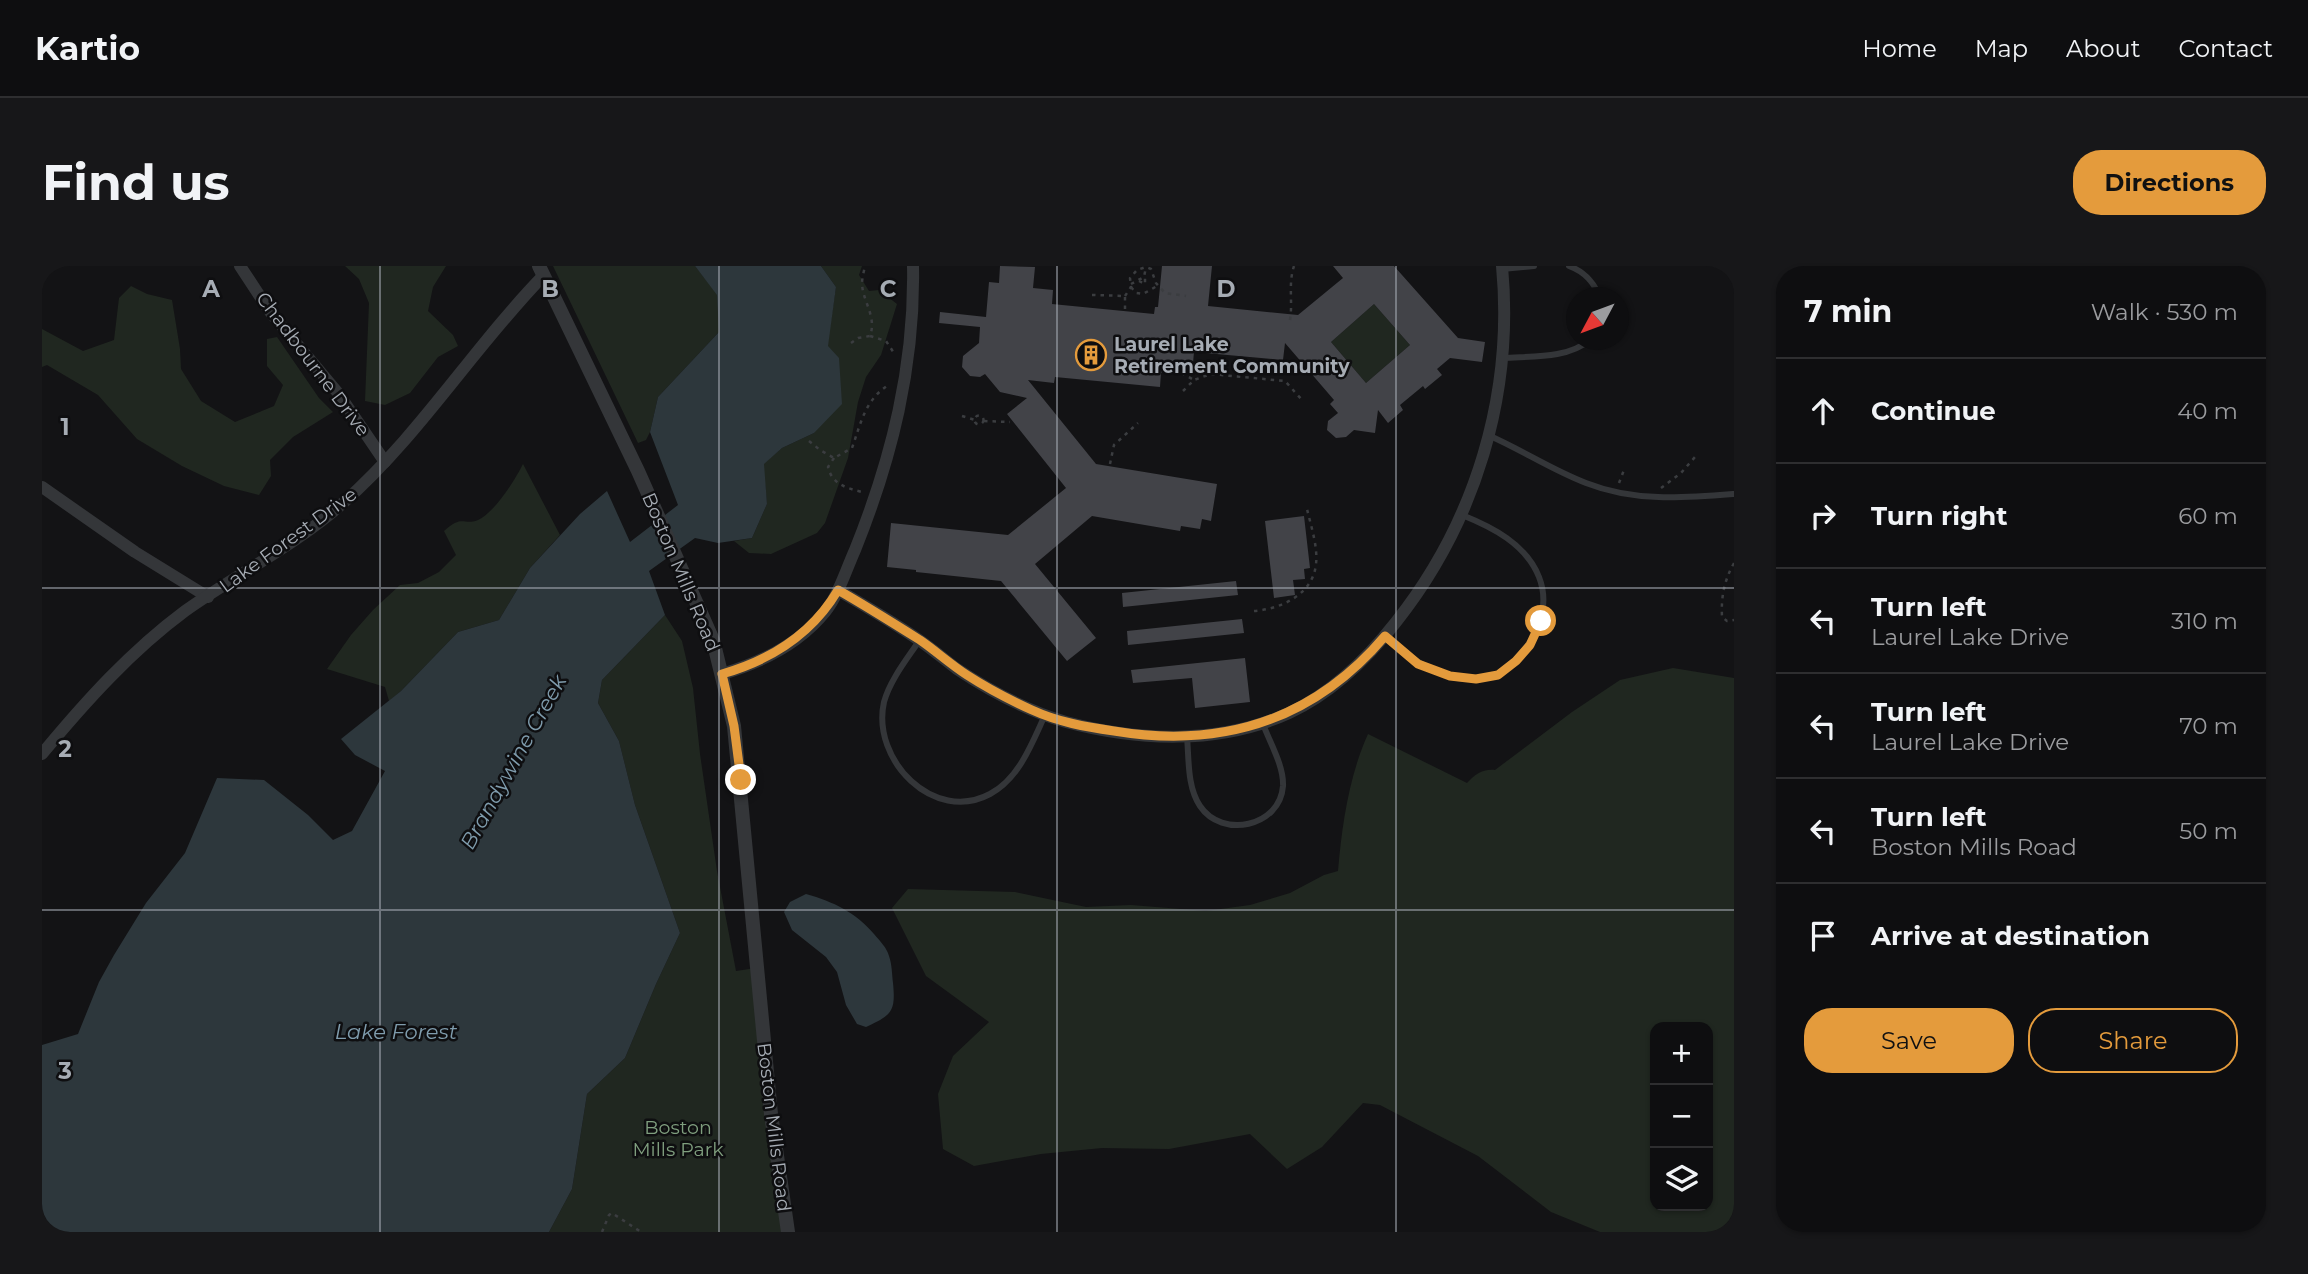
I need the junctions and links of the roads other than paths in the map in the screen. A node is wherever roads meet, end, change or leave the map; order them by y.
1 (240, 266) edge
2 (913, 266) edge
3 (1534, 266) edge
4 (1569, 266) edge
5 (1502, 268) edge
6 (541, 271) edge
7 (1596, 287) edge
8 (1568, 350) edge
9 (1503, 358) junction
10 (1490, 436) junction
11 (385, 462) junction
12 (42, 487) edge
13 (1734, 494) edge
14 (1461, 515) junction
15 (838, 590) junction
16 (208, 597) junction
17 (1385, 636) junction
18 (919, 640) junction
19 (722, 674) junction
20 (1045, 715) junction
21 (1262, 723) junction
22 (1187, 737) junction
23 (42, 754) edge
24 (788, 1232) edge

1 - 11 street, Chadbourne Drive
2 - 15 street
3 - 5 lane
4 - 7 lane
5 - 9 street
6 - 11 street, Lake Forest Drive
6 - 19 street, Boston Mills Road
8 - 9 lane
9 - 10 street
10 - 13 lane
10 - 14 street
11 - 16 street, Lake Forest Drive
12 - 16 street
14 - 17 street
14 - 17 lane
15 - 18 street
15 - 19 street
16 - 23 street, Lake Forest Drive
17 - 21 street
18 - 20 street
18 - 20 lane
19 - 24 street, Boston Mills Road
20 - 22 street
21 - 22 street
21 - 22 lane

